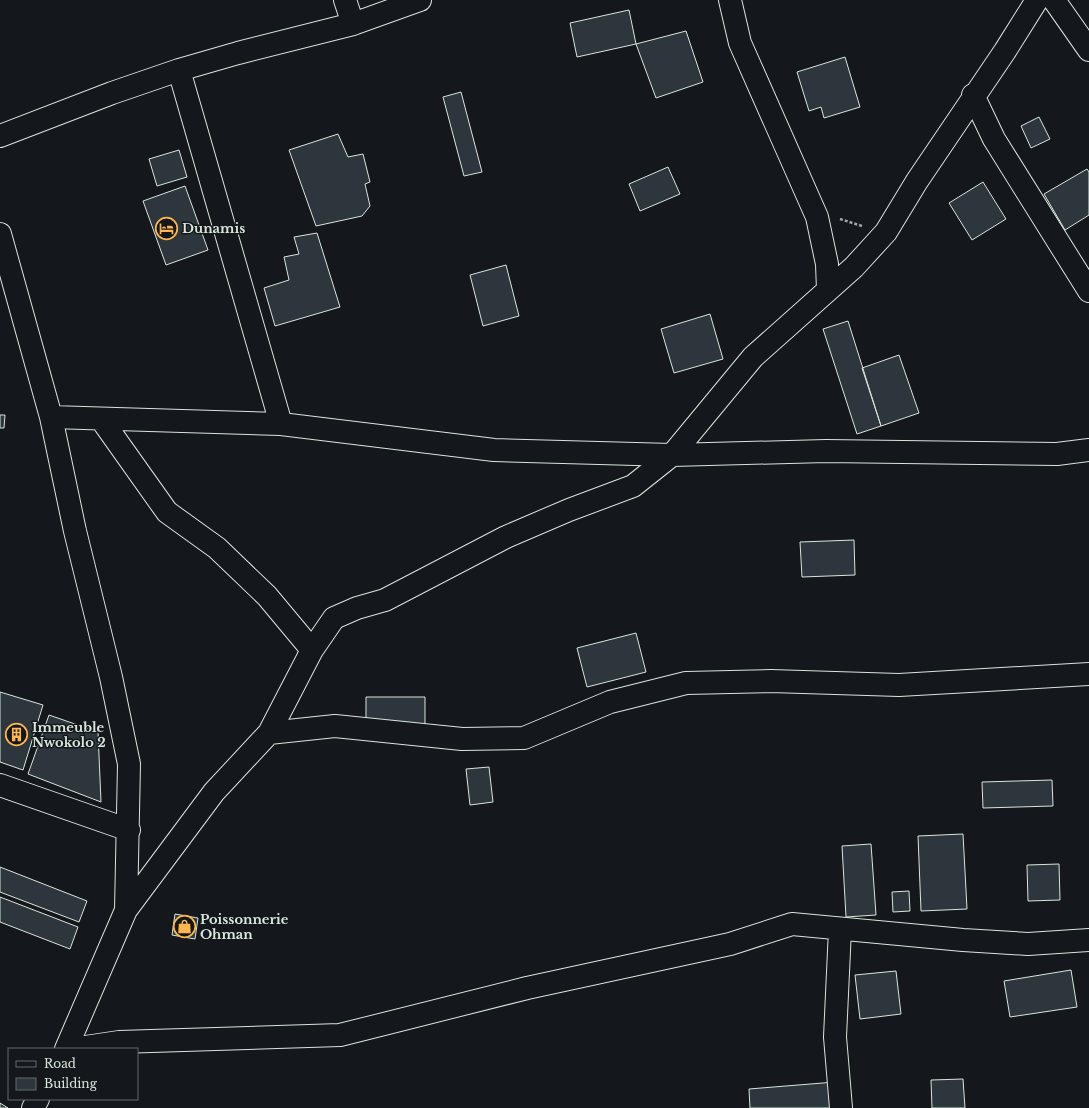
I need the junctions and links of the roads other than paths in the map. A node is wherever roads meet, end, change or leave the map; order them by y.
1 (345, 0) edge
2 (420, 0) edge
3 (730, 0) edge
4 (1037, 0) edge
5 (1054, 0) edge
6 (353, 24) junction
7 (1089, 50) edge
8 (179, 70) junction
9 (973, 95) junction
10 (0, 136) edge
11 (1, 243) edge
12 (828, 290) junction
13 (1089, 291) edge
14 (51, 417) junction
15 (101, 419) junction
16 (281, 424) junction
17 (1089, 450) edge
18 (672, 455) junction
19 (312, 650) junction
20 (1089, 674) edge
21 (269, 734) junction
22 (0, 785) edge
23 (129, 830) junction
24 (126, 910) junction
25 (840, 929) junction
26 (1089, 940) edge
27 (66, 1048) edge
28 (79, 1048) edge
29 (841, 1108) edge

1 - 6 street
2 - 6 street
3 - 12 street
4 - 9 street
5 - 7 street
6 - 8 street
8 - 10 street
8 - 16 street
9 - 12 street
9 - 13 street
11 - 14 street
12 - 18 street
14 - 15 street
14 - 23 street
15 - 16 street
15 - 19 street
16 - 18 street
17 - 18 street
18 - 19 street
19 - 21 street
20 - 21 street
21 - 24 street
22 - 23 street
23 - 24 street
24 - 27 street
25 - 26 street
25 - 28 street
25 - 29 street

